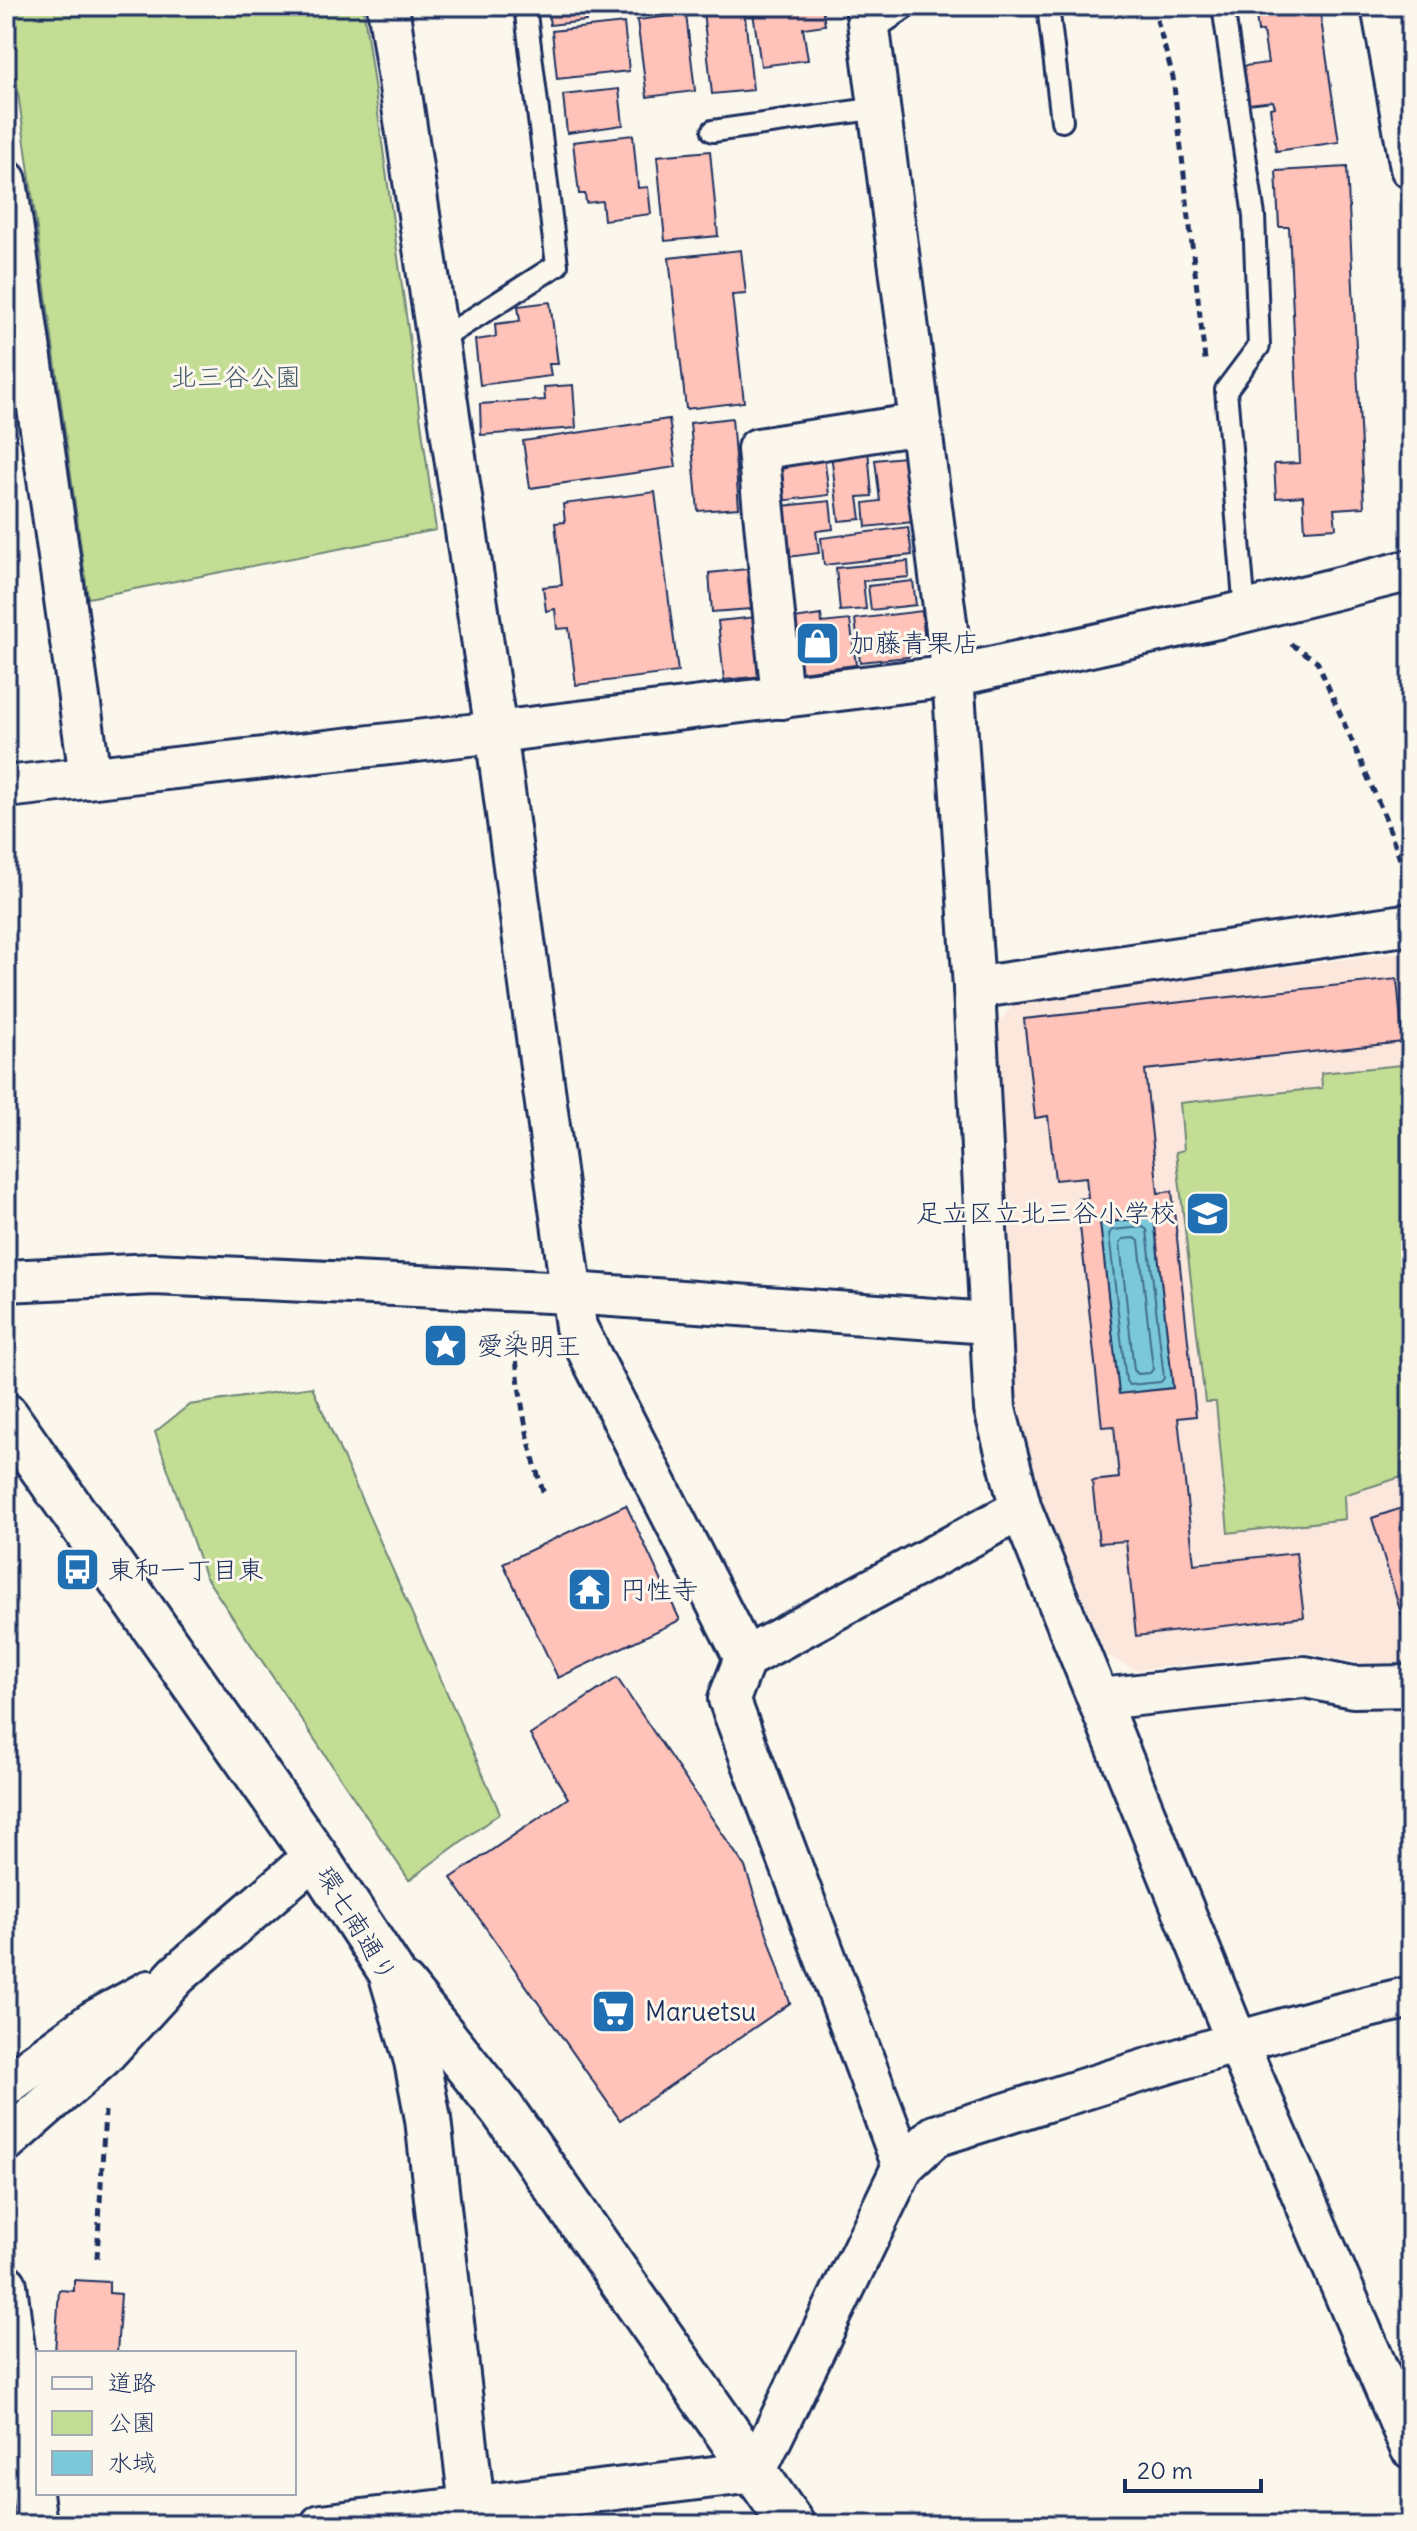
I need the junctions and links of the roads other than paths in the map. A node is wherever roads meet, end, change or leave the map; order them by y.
1 (388, 6) edge
2 (525, 6) edge
3 (908, 6) edge
4 (1048, 6) edge
5 (1223, 6) edge
6 (1382, 6) edge
7 (868, 19) edge
8 (879, 108) junction
9 (1062, 121) dead end
10 (713, 131) dead end
11 (1411, 168) edge
12 (6, 181) edge
13 (438, 341) junction
14 (920, 424) junction
15 (1411, 570) edge
16 (1253, 609) junction
17 (953, 676) junction
18 (782, 698) junction
19 (496, 732) junction
20 (90, 776) junction
21 (6, 787) edge
22 (1411, 924) edge
23 (974, 988) junction
24 (6, 1281) edge
25 (571, 1293) junction
26 (989, 1323) junction
27 (6, 1416) edge
28 (1021, 1509) junction
29 (745, 1658) junction
30 (1411, 1686) edge
31 (1100, 1699) junction
32 (315, 1856) junction
33 (391, 1972) junction
34 (177, 1975) junction
35 (1411, 1997) edge
36 (1237, 2042) junction
37 (6, 2085) edge
38 (6, 2141) edge
39 (903, 2166) junction
40 (6, 2285) edge
41 (1411, 2448) edge
42 (755, 2472) junction
43 (472, 2516) edge
44 (36, 2525) edge
45 (321, 2525) edge
46 (792, 2525) edge

1 - 13 street
2 - 13 lane
3 - 7 lane
4 - 9 lane
5 - 16 lane
6 - 11 street
7 - 8 street
8 - 10 lane
8 - 14 street
12 - 20 street
13 - 19 street
14 - 17 street
14 - 18 street
15 - 16 street
16 - 17 street
17 - 18 street
17 - 23 street
18 - 19 street
19 - 20 street
19 - 25 street
20 - 21 street
22 - 23 street
23 - 26 street
24 - 25 street
25 - 26 street
25 - 29 street
26 - 28 street
27 - 32 street, 環七南通り
28 - 29 street
28 - 31 street
29 - 39 street
30 - 31 street
31 - 36 street
32 - 33 street, 環七南通り
32 - 34 street
33 - 42 street
33 - 43 street, 環七南通り
34 - 37 street
34 - 38 street
35 - 36 street
36 - 39 street
36 - 41 street
39 - 42 street
40 - 44 street
42 - 43 street
42 - 46 street
43 - 45 street

